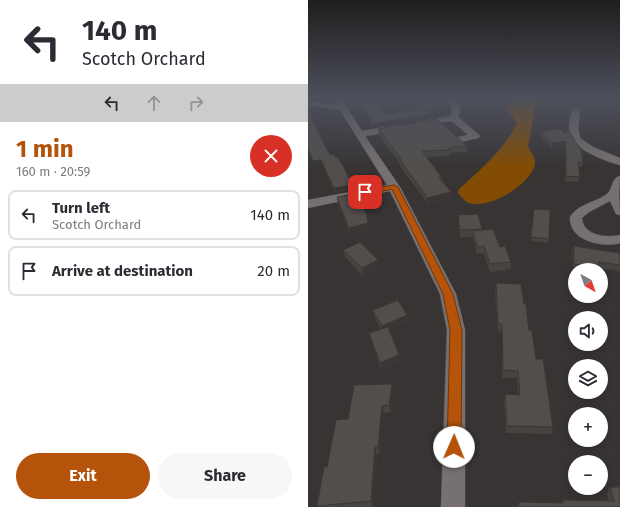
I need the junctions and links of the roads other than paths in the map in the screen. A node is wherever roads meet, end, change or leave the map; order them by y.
1 (352, 121) edge
2 (438, 121) edge
3 (457, 121) edge
4 (575, 121) edge
5 (360, 134) junction
6 (461, 139) edge
7 (620, 162) edge
8 (620, 179) edge
9 (394, 187) junction
10 (613, 195) junction
11 (308, 204) edge
12 (620, 211) edge
13 (620, 239) edge
14 (453, 507) edge

1 - 5 street
2 - 5 street
3 - 6 street
4 - 7 street
5 - 9 street
8 - 10 street
9 - 11 street
9 - 14 street
10 - 12 street
10 - 13 street

